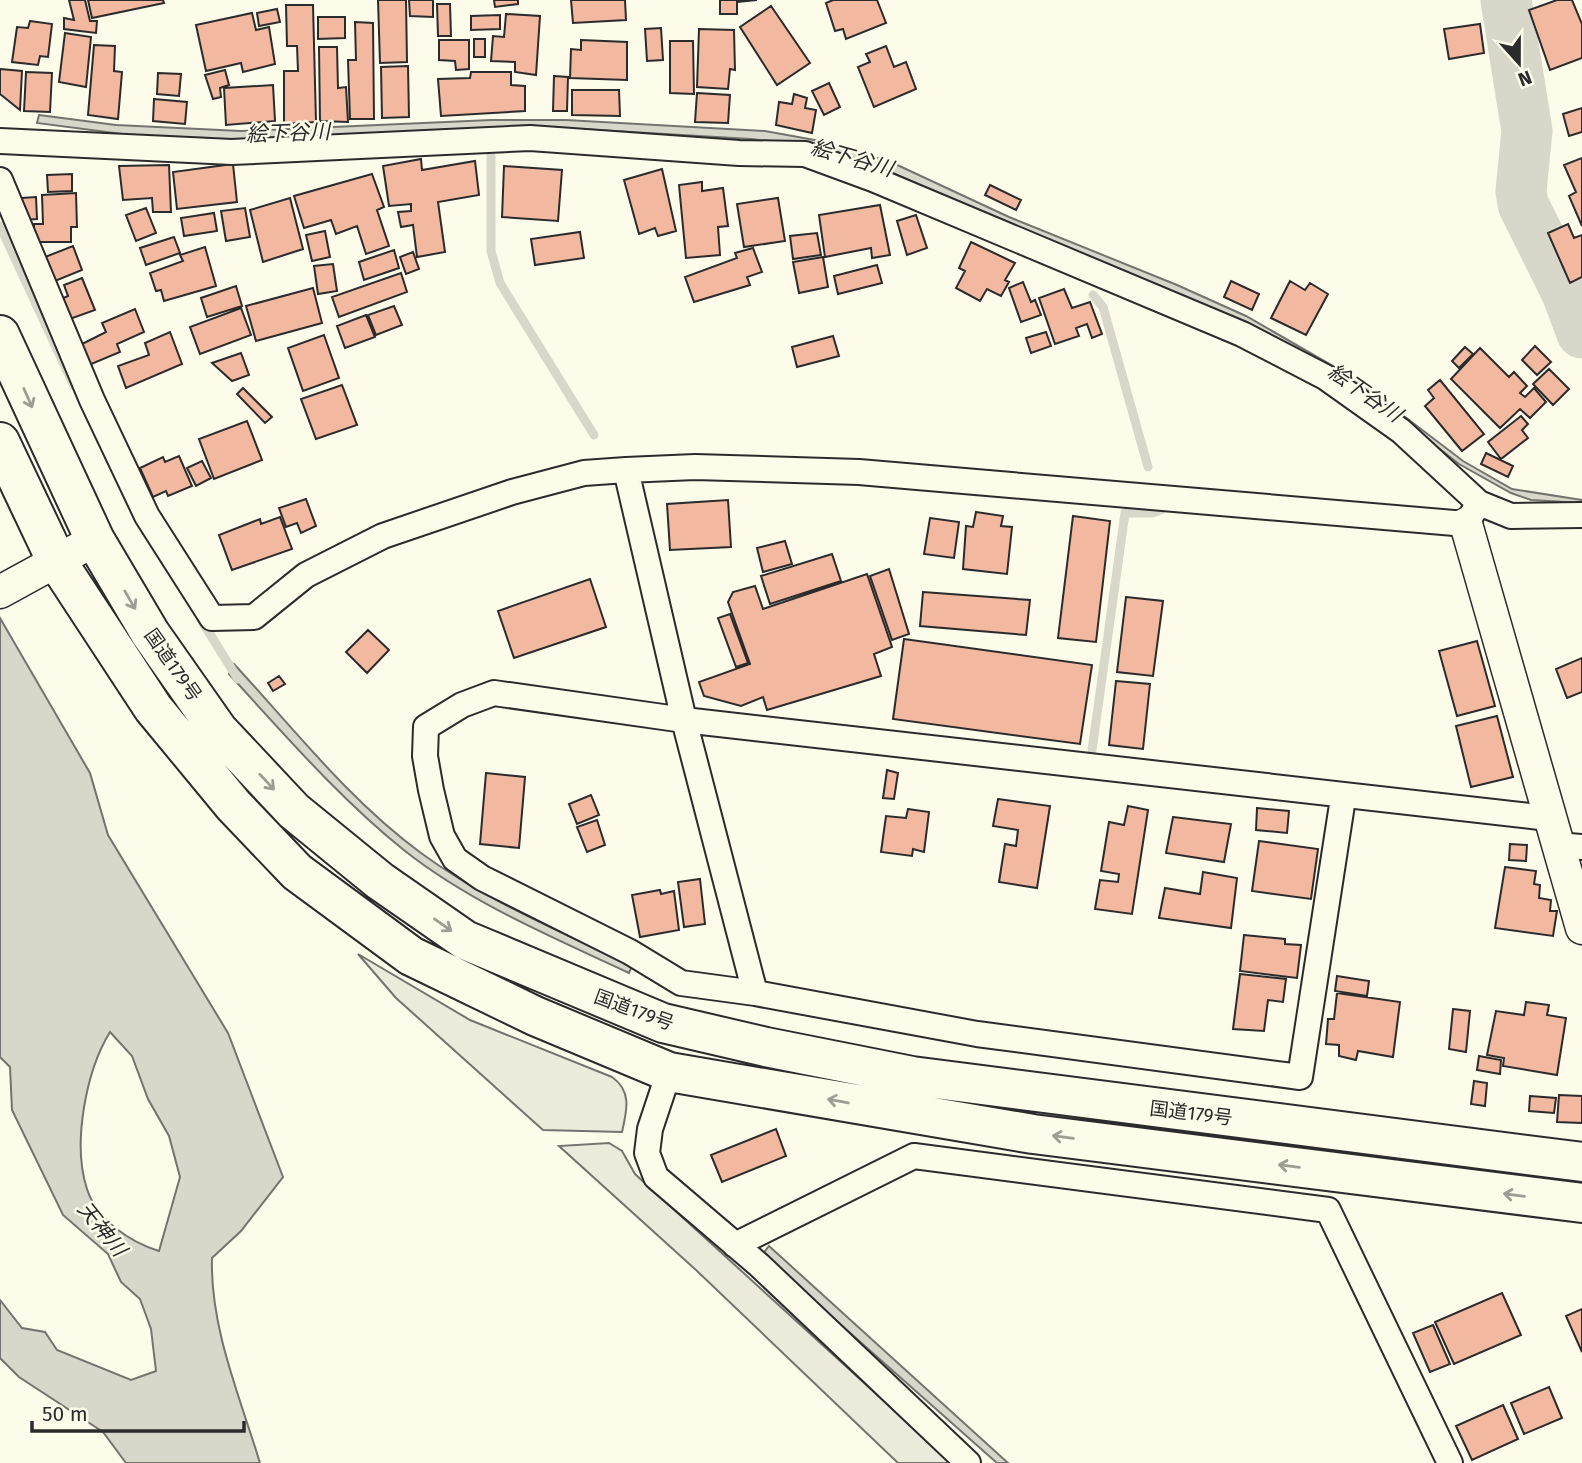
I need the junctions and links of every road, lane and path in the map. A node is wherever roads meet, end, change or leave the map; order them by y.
1 (0, 141) edge
2 (0, 180) edge
3 (0, 335) edge
4 (0, 442) edge
5 (626, 470) junction
6 (1473, 514) junction
7 (1582, 515) edge
8 (95, 540) junction
9 (56, 560) junction
10 (1, 591) edge
11 (684, 720) junction
12 (1343, 798) junction
13 (1562, 837) edge
14 (1582, 928) edge
15 (755, 993) junction
16 (669, 1072) junction
17 (1582, 1162) edge
18 (1582, 1203) edge
19 (735, 1245) junction
20 (968, 1463) edge
21 (1450, 1463) edge

1 - 6 street
2 - 5 street
3 -> 8 highway, 国道179号
4 - 9 highway, 国道179号
5 - 6 street
5 - 11 street
6 - 7 street
6 - 13 street
8 - 9 street
8 -> 17 highway, 国道179号
9 - 10 street
9 - 16 highway, 国道179号
11 - 12 street
11 - 15 street
11 - 15 street
12 - 13 street
12 - 15 street
13 - 14 street
18 -> 16 highway, 国道179号
16 - 19 street
19 - 20 street
19 - 21 street

